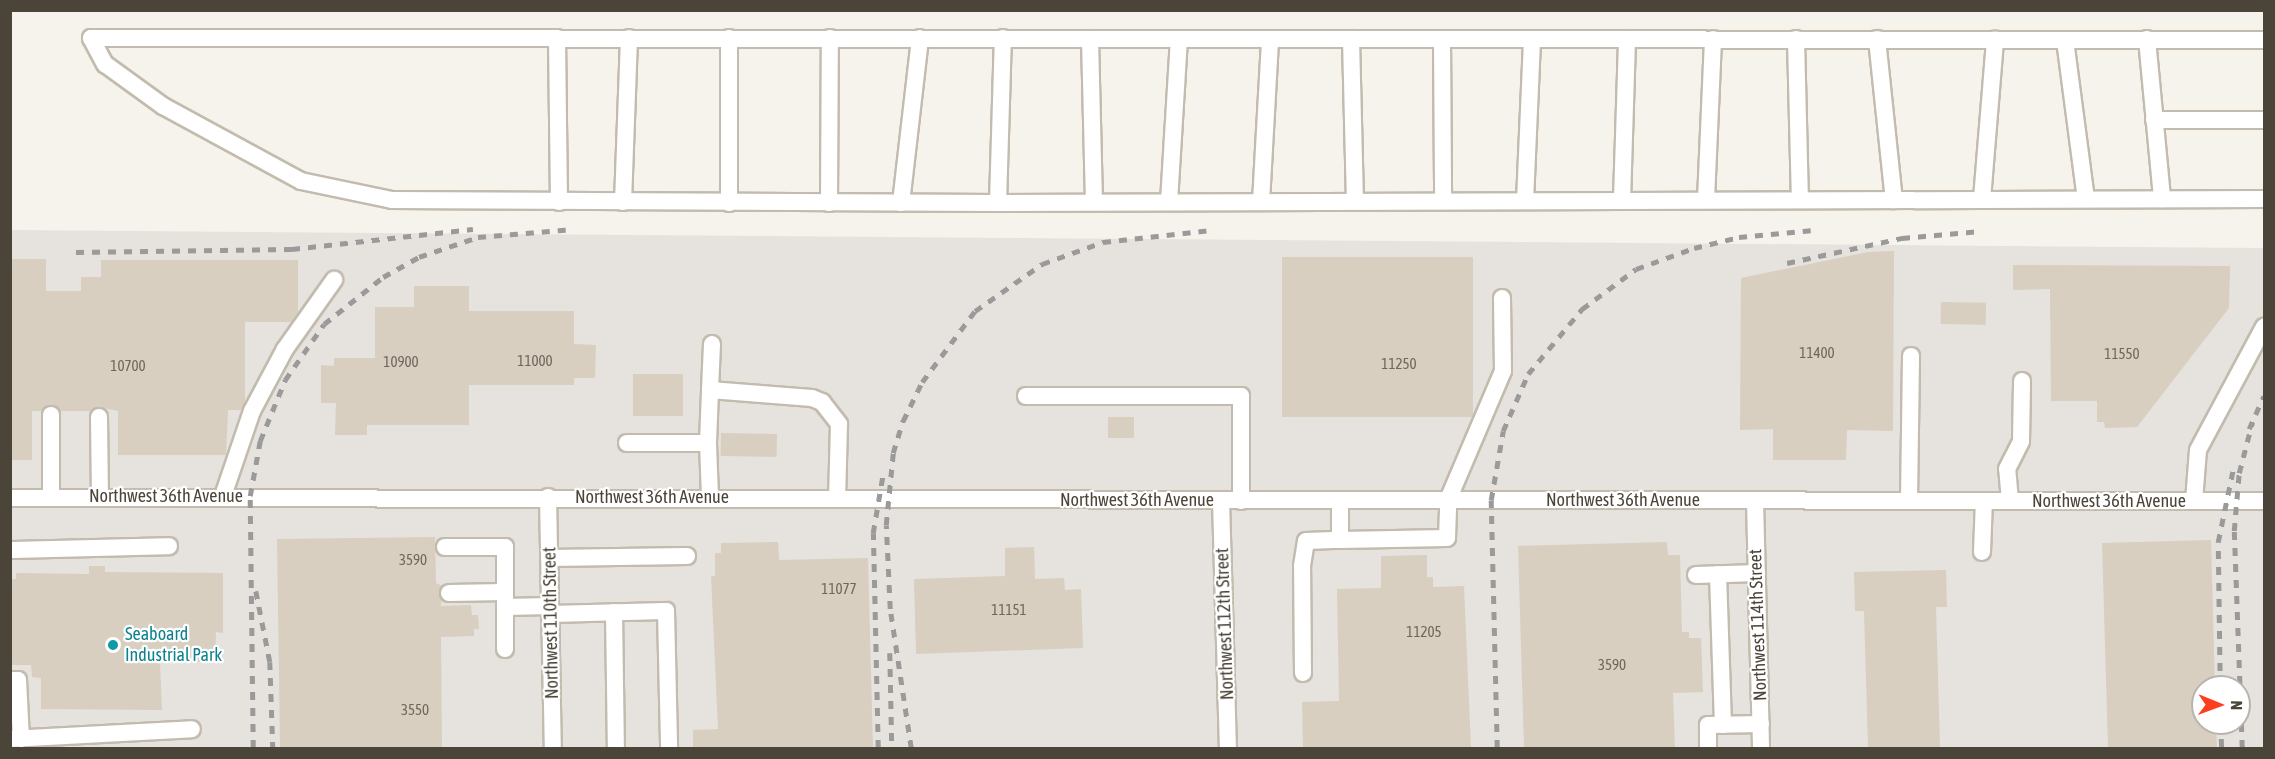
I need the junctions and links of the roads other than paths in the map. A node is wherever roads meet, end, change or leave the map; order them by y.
1 (557, 38) junction
2 (629, 38) junction
3 (729, 38) junction
4 (830, 38) junction
5 (920, 38) junction
6 (1003, 38) junction
7 (1090, 39) junction
8 (1179, 39) junction
9 (1270, 39) junction
10 (1351, 39) junction
11 (1442, 39) junction
12 (1532, 39) junction
13 (1627, 39) junction
14 (1713, 39) junction
15 (1796, 39) junction
16 (1877, 39) junction
17 (2147, 39) junction
18 (1995, 40) junction
19 (2065, 40) junction
20 (2265, 40) edge
21 (2154, 120) junction
22 (2265, 120) edge
23 (2265, 198) edge
24 (1982, 199) junction
25 (2086, 199) junction
26 (2162, 199) junction
27 (1706, 200) junction
28 (1800, 200) junction
29 (1894, 200) junction
30 (1354, 201) junction
31 (1443, 201) junction
32 (1525, 201) junction
33 (1622, 201) junction
34 (559, 202) junction
35 (623, 202) junction
36 (1094, 202) junction
37 (1168, 202) junction
38 (1261, 202) junction
39 (729, 203) junction
40 (829, 203) junction
41 (902, 203) junction
42 (998, 203) junction
43 (334, 280) dead end
44 (1502, 298) dead end
45 (2265, 327) edge
46 (712, 345) dead end
47 (1911, 356) dead end
48 (2022, 381) dead end
49 (710, 390) junction
50 (1026, 396) dead end
51 (51, 415) dead end
52 (99, 417) dead end
53 (627, 443) dead end
54 (708, 443) junction
55 (223, 496) junction
56 (548, 496) junction
57 (51, 497) junction
58 (100, 497) junction
59 (10, 498) edge
60 (710, 498) junction
61 (837, 498) junction
62 (1221, 500) junction
63 (1241, 501) junction
64 (1340, 501) junction
65 (1448, 501) junction
66 (1755, 501) junction
67 (1909, 501) junction
68 (1984, 501) junction
69 (2010, 501) junction
70 (2194, 501) junction
71 (2265, 501) edge
72 (1340, 540) junction
73 (168, 546) dead end
74 (445, 547) dead end
75 (10, 550) edge
76 (1982, 552) dead end
77 (687, 556) dead end
78 (549, 558) junction
79 (1756, 573) junction
80 (1718, 574) junction
81 (1696, 575) dead end
82 (449, 592) dead end
83 (505, 600) junction
84 (550, 610) junction
85 (614, 612) junction
86 (505, 649) dead end
87 (1303, 673) dead end
88 (10, 680) edge
89 (1761, 723) junction
90 (1723, 725) junction
91 (192, 729) dead end
92 (16, 739) edge
93 (553, 748) edge
94 (616, 748) edge
95 (669, 748) edge
96 (1228, 748) edge
97 (1708, 748) edge
98 (1761, 748) edge

1 - 2 street
1 - 34 street
1 - 34 street
2 - 3 street
2 - 35 street
3 - 4 street
3 - 39 street
4 - 5 street
4 - 40 street
5 - 6 street
5 - 41 street
6 - 7 street
6 - 42 street
7 - 8 street
7 - 36 street
8 - 9 street
8 - 37 street
9 - 10 street
9 - 38 street
10 - 11 street
10 - 30 street
11 - 12 street
11 - 31 street
12 - 13 street
12 - 32 street
13 - 14 street
13 - 33 street
14 - 15 street
14 - 27 street
15 - 16 street
15 - 28 street
16 - 18 street
16 - 29 street
17 - 19 street
17 - 20 street
17 - 21 street
18 - 19 street
18 - 24 street
19 - 25 street
21 - 22 street
21 - 26 street
23 - 26 street
24 - 25 street
24 - 29 street
25 - 26 street
27 - 28 street
27 - 33 street
28 - 29 street
30 - 31 street
30 - 38 street
31 - 32 street
32 - 33 street
34 - 35 street
35 - 39 street
36 - 37 street
36 - 42 street
37 - 38 street
39 - 40 street
40 - 41 street
41 - 42 street
43 - 55 street
44 - 65 street
45 - 70 street
46 - 49 street
47 - 67 street
48 - 69 street
49 - 54 street
49 - 61 street
50 - 63 street
51 - 57 street
52 - 58 street
53 - 54 street
54 - 60 street
55 - 56 street, Northwest 36th Avenue
55 - 58 street, Northwest 36th Avenue
56 - 60 street, Northwest 36th Avenue
56 - 78 street, Northwest 110th Street
57 - 58 street, Northwest 36th Avenue
57 - 59 street, Northwest 36th Avenue
60 - 61 street, Northwest 36th Avenue
61 - 62 street, Northwest 36th Avenue
62 - 63 street, Northwest 36th Avenue
62 - 96 street, Northwest 112th Street
63 - 64 street, Northwest 36th Avenue
64 - 65 street, Northwest 36th Avenue
64 - 72 street
65 - 66 street, Northwest 36th Avenue
65 - 72 street
66 - 67 street, Northwest 36th Avenue
66 - 79 street, Northwest 114th Street
67 - 68 street, Northwest 36th Avenue
68 - 69 street, Northwest 36th Avenue
68 - 76 street
69 - 70 street, Northwest 36th Avenue
70 - 71 street, Northwest 36th Avenue
72 - 87 street
73 - 75 street
74 - 83 street
77 - 78 street
78 - 84 street, Northwest 110th Street
79 - 80 street
79 - 89 street, Northwest 114th Street
80 - 81 street
80 - 90 street
82 - 83 street
83 - 84 street
83 - 86 street
84 - 85 street
84 - 93 street, Northwest 110th Street
85 - 94 street
85 - 95 street
88 - 92 street
89 - 90 street
89 - 98 street, Northwest 114th Street
90 - 97 street
91 - 92 street

